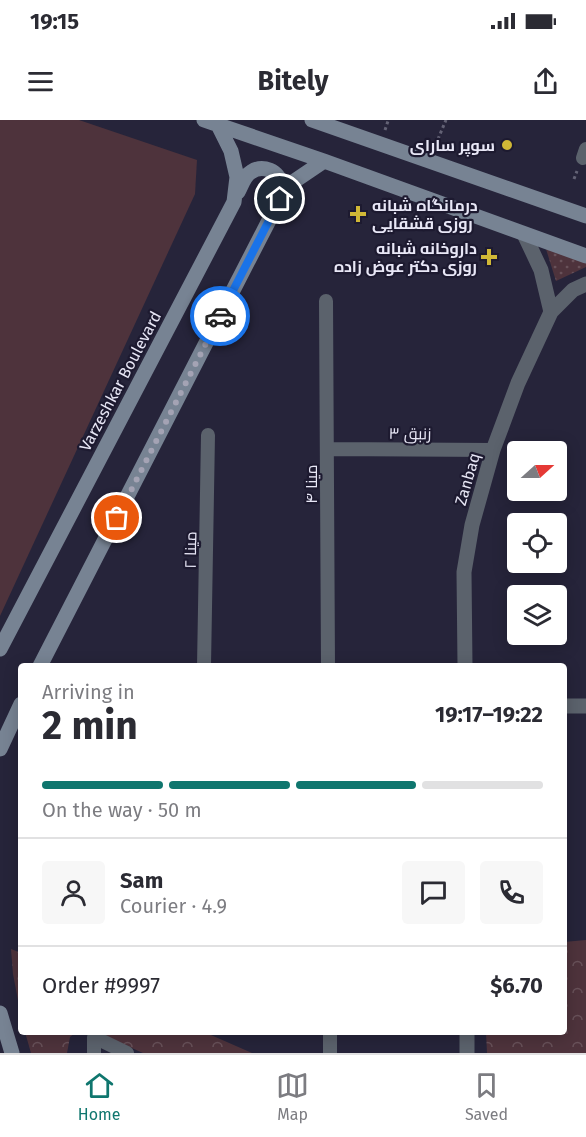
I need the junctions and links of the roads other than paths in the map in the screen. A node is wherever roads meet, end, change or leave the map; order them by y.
1 (312, 120) edge
2 (211, 122) edge
3 (324, 160) junction
4 (280, 199) junction
5 (234, 202) junction
6 (586, 216) edge
7 (524, 234) junction
8 (586, 256) edge
9 (586, 284) edge
10 (326, 301) dead end
11 (551, 312) junction
12 (208, 435) dead end
13 (327, 449) junction
14 (494, 450) junction
15 (0, 649) edge
16 (42, 663) edge
17 (204, 663) edge
18 (328, 663) edge
19 (465, 663) edge
20 (567, 706) edge
21 (586, 706) edge
22 (18, 710) edge
23 (0, 749) edge
24 (0, 1013) edge
25 (330, 1035) edge
26 (467, 1035) edge
27 (12, 1053) edge
28 (94, 1053) edge
29 (127, 1053) edge
30 (330, 1053) edge
31 (468, 1053) edge

1 - 6 main road
2 - 3 main road
2 - 5 main road, Varzeshkar Boulevard
3 - 4 main road
3 - 7 main road
4 - 5 main road
4 - 16 main road
5 - 15 main road, Varzeshkar Boulevard
7 - 8 main road
7 - 11 street
9 - 11 street, Zanbaq
10 - 13 street, مینا ۴
11 - 14 street, Zanbaq
12 - 17 street, مینا ۲
13 - 14 street, زنبق ۳
13 - 18 street, مینا ۴
14 - 19 street, Zanbaq
20 - 21 street
22 - 23 main road
24 - 27 main road
25 - 30 street
26 - 31 street
28 - 29 street

